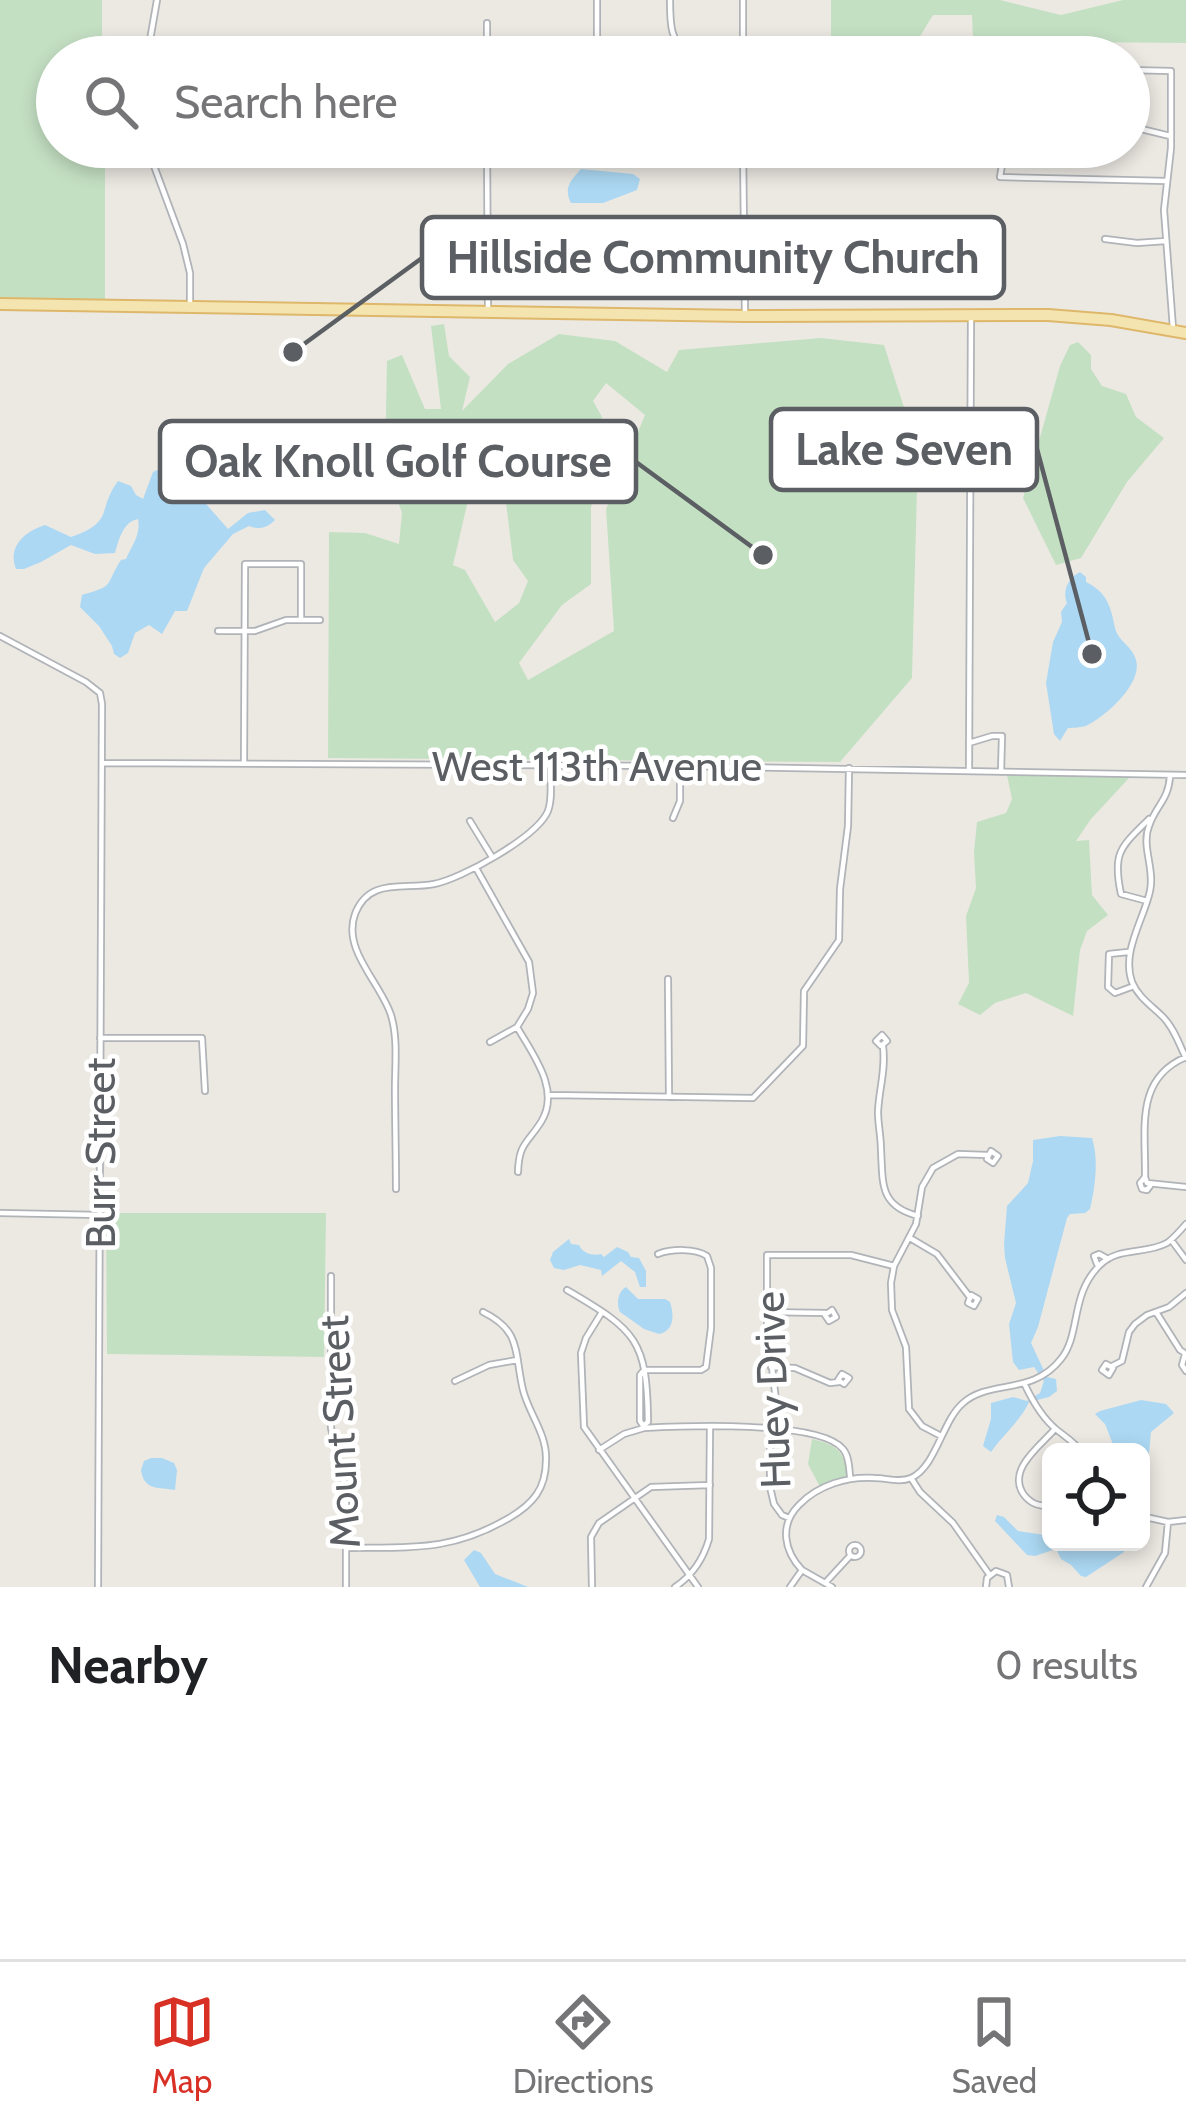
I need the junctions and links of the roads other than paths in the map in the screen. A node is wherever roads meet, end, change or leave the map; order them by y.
1 (157, 0) edge
2 (597, 0) edge
3 (670, 0) edge
4 (743, 0) edge
5 (487, 23) dead end
6 (151, 36) edge
7 (487, 36) edge
8 (596, 36) edge
9 (674, 36) edge
10 (743, 36) edge
11 (1150, 70) edge
12 (1150, 131) edge
13 (1170, 136) junction
14 (154, 168) edge
15 (487, 168) edge
16 (743, 168) edge
17 (1002, 168) edge
18 (1167, 181) junction
19 (1105, 239) dead end
20 (1166, 241) junction
21 (0, 304) edge
22 (190, 307) junction
23 (488, 312) junction
24 (971, 315) junction
25 (745, 316) junction
26 (1180, 331) edge
27 (301, 619) junction
28 (320, 620) dead end
29 (218, 631) dead end
30 (244, 631) junction
31 (0, 636) edge
32 (969, 743) junction
33 (103, 763) junction
34 (244, 763) junction
35 (550, 765) junction
36 (680, 766) junction
37 (849, 769) junction
38 (969, 772) junction
39 (1001, 772) junction
40 (1166, 775) junction
41 (1186, 775) edge
42 (1155, 814) junction
43 (674, 818) dead end
44 (470, 820) dead end
45 (1133, 835) junction
46 (1147, 835) junction
47 (491, 857) junction
48 (476, 868) junction
49 (1147, 901) junction
50 (1130, 952) junction
51 (668, 980) dead end
52 (1134, 986) junction
53 (517, 1027) junction
54 (1173, 1030) junction
55 (1185, 1036) edge
56 (100, 1038) junction
57 (490, 1042) dead end
58 (883, 1046) dead end
59 (1186, 1058) edge
60 (205, 1091) dead end
61 (549, 1095) junction
62 (669, 1097) junction
63 (987, 1155) dead end
64 (518, 1172) dead end
65 (1186, 1187) edge
66 (396, 1189) dead end
67 (0, 1213) edge
68 (101, 1214) junction
69 (918, 1216) junction
70 (1186, 1224) edge
71 (910, 1238) junction
72 (1172, 1241) junction
73 (658, 1254) dead end
74 (1186, 1260) edge
75 (894, 1267) junction
76 (332, 1276) dead end
77 (567, 1291) dead end
78 (1186, 1293) edge
79 (969, 1296) dead end
80 (483, 1312) dead end
81 (602, 1312) junction
82 (766, 1312) junction
83 (1156, 1312) junction
84 (826, 1313) dead end
85 (1185, 1354) edge
86 (517, 1360) junction
87 (1112, 1366) dead end
88 (771, 1367) junction
89 (644, 1370) junction
90 (1186, 1371) edge
91 (455, 1381) dead end
92 (839, 1382) dead end
93 (1025, 1384) junction
94 (644, 1426) junction
95 (710, 1427) junction
96 (773, 1427) junction
97 (1055, 1429) junction
98 (941, 1436) junction
99 (1042, 1443) edge
100 (1042, 1443) edge
101 (1075, 1443) edge
102 (599, 1450) junction
103 (911, 1478) junction
104 (850, 1479) junction
105 (710, 1485) junction
106 (633, 1498) junction
107 (1042, 1505) edge
108 (789, 1518) junction
109 (1150, 1518) edge
110 (1186, 1520) edge
111 (1168, 1522) junction
112 (346, 1548) junction
113 (850, 1556) dead end
114 (802, 1570) junction
115 (989, 1574) junction
116 (690, 1576) junction
117 (829, 1584) edge
118 (98, 1587) edge
119 (346, 1587) edge
120 (592, 1587) edge
121 (675, 1587) edge
122 (698, 1587) edge
123 (790, 1587) edge
124 (986, 1587) edge
125 (1009, 1587) edge
126 (1146, 1587) edge

1 - 6 street
2 - 8 street
3 - 9 street
4 - 10 street
5 - 7 street
11 - 13 street
12 - 13 street
13 - 18 street
14 - 22 street
15 - 23 street
16 - 25 street
17 - 18 street
18 - 20 street
19 - 20 street
20 - 26 street
21 - 22 main road
22 - 23 main road
23 - 25 main road
24 - 25 main road
24 - 26 main road
24 - 32 street
27 - 28 street
27 - 30 street
27 - 30 street
29 - 30 street
30 - 34 street
31 - 33 street, Burr Street
32 - 38 street
32 - 39 street
33 - 34 street, West 113th Avenue
33 - 56 street, Burr Street
34 - 35 street, West 113th Avenue
35 - 36 street, West 113th Avenue
35 - 47 street
36 - 37 street, West 113th Avenue
36 - 43 street
37 - 38 street, West 113th Avenue
37 - 62 street
38 - 39 street, West 113th Avenue
39 - 40 street, West 113th Avenue
40 - 41 street, West 113th Avenue
40 - 42 street
42 - 45 street
42 - 46 street
44 - 47 street
45 - 46 street
45 - 49 street
46 - 49 street
47 - 48 street
48 - 53 street
48 - 66 street
49 - 50 street
50 - 52 street
50 - 52 street
51 - 62 street
52 - 54 street
53 - 57 street
53 - 61 street
54 - 55 street
54 - 59 street
56 - 60 street
56 - 68 street, Burr Street
58 - 69 street
59 - 65 street
61 - 62 street
61 - 64 street
63 - 69 street
67 - 68 street
68 - 118 street, Burr Street
69 - 71 street
70 - 72 street
71 - 75 street
71 - 79 street
72 - 74 street
72 - 93 street
73 - 89 street
75 - 82 street, Huey Drive
75 - 98 street
76 - 112 street, Mount Street
77 - 81 street
78 - 83 street
80 - 86 street
81 - 89 street
81 - 102 street
82 - 84 street
82 - 88 street, Huey Drive
83 - 85 street
83 - 87 street
85 - 90 street
86 - 91 street
86 - 112 street
88 - 92 street
88 - 96 street, Huey Drive
89 - 94 street
93 - 97 street
93 - 98 street
94 - 95 street
94 - 102 street
95 - 96 street
95 - 105 street
96 - 104 street
96 - 108 street, Huey Drive
97 - 99 street
97 - 101 street
98 - 103 street
100 - 107 street
102 - 106 street
103 - 104 street
103 - 115 street
104 - 108 street
105 - 106 street
105 - 116 street
106 - 116 street
106 - 120 street
108 - 114 street, Huey Drive
109 - 111 street
110 - 111 street
111 - 126 street
112 - 119 street, Mount Street
113 - 117 street
114 - 117 street
114 - 123 street
115 - 124 street
115 - 125 street
116 - 121 street
116 - 122 street

